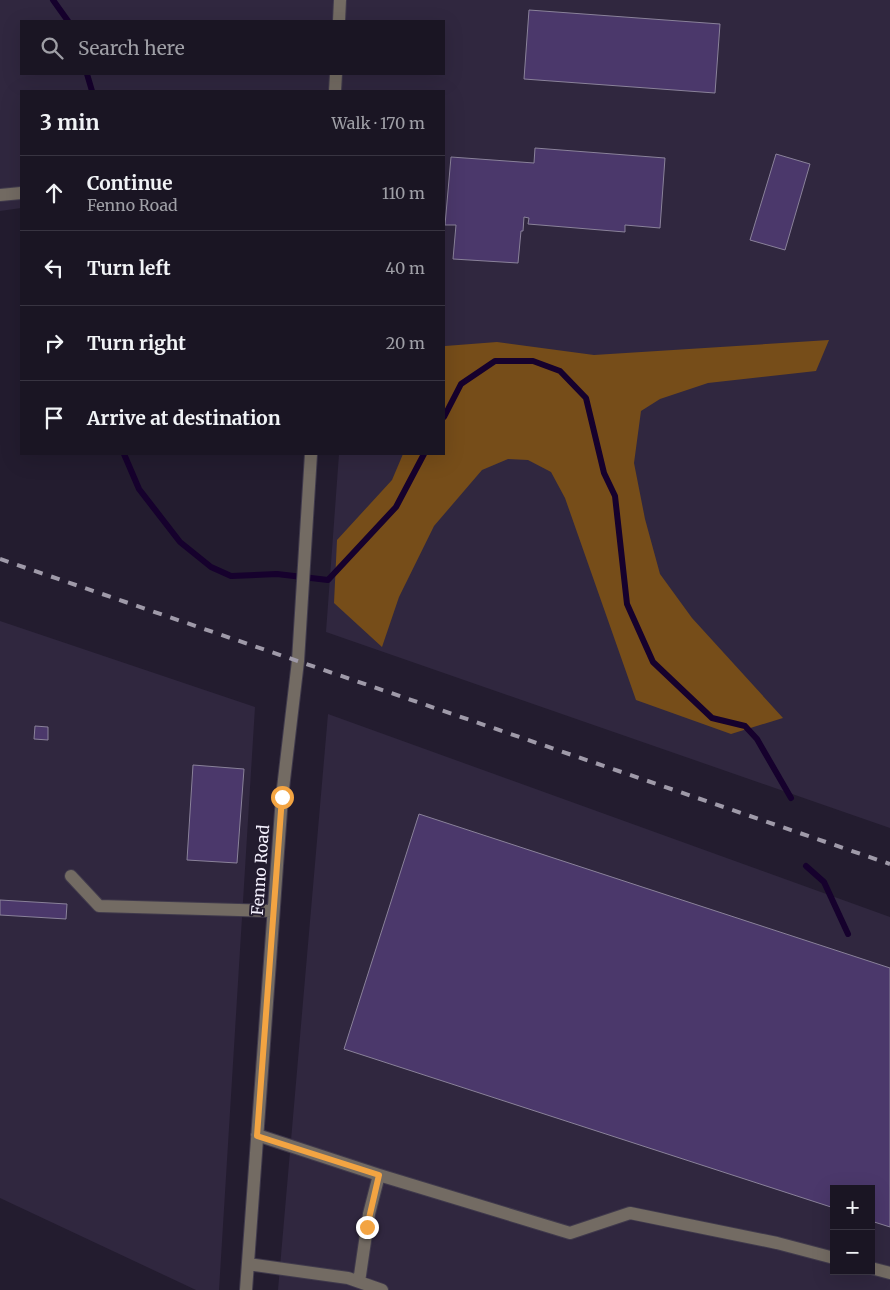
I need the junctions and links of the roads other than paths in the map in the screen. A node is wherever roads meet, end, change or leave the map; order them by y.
1 (340, 0) edge
2 (339, 20) edge
3 (336, 75) edge
4 (334, 90) edge
5 (20, 193) edge
6 (0, 195) edge
7 (310, 455) edge
8 (71, 876) dead end
9 (273, 911) junction
10 (257, 1136) junction
11 (379, 1175) junction
12 (830, 1257) edge
13 (248, 1264) junction
14 (875, 1269) edge
15 (890, 1273) edge
16 (359, 1282) junction
17 (246, 1290) edge
18 (382, 1290) edge

1 - 2 street
3 - 4 street
5 - 6 street
7 - 9 street, Fenno Road
8 - 9 street
9 - 10 street, Fenno Road
10 - 11 street
10 - 13 street, Fenno Road
11 - 12 street
11 - 16 street
13 - 16 street
13 - 17 street, Fenno Road
14 - 15 street
16 - 18 street

